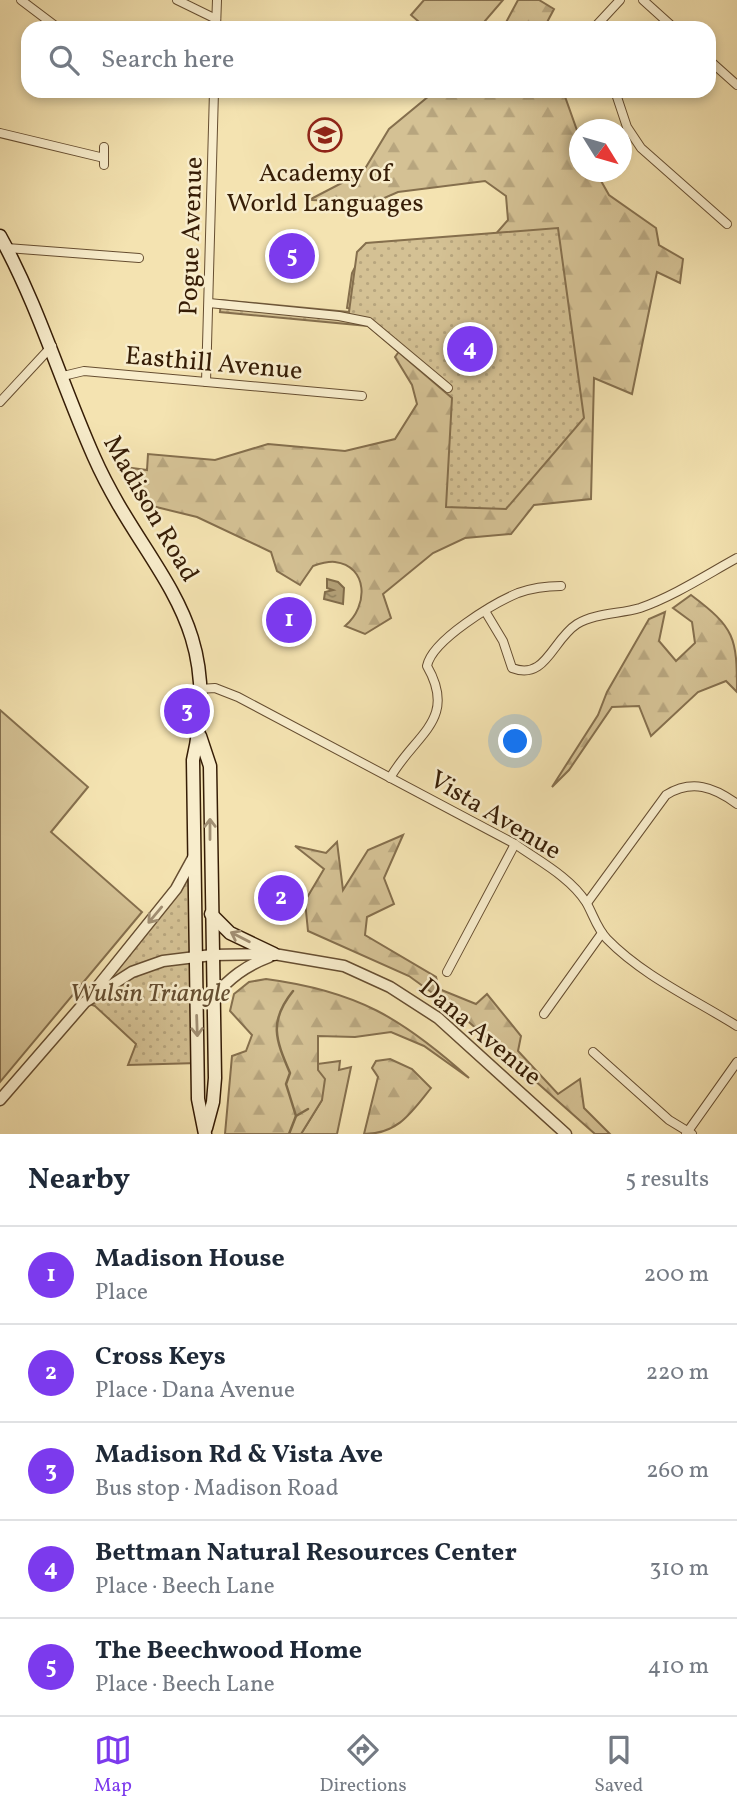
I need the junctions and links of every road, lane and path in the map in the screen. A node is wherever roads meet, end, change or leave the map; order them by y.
1 (21, 0) edge
2 (177, 0) edge
3 (217, 0) edge
4 (620, 0) edge
5 (643, 0) edge
6 (49, 21) edge
7 (213, 21) edge
8 (216, 21) edge
9 (600, 21) edge
10 (666, 21) edge
11 (716, 66) edge
12 (737, 85) edge
13 (214, 98) edge
14 (617, 98) edge
15 (0, 133) edge
16 (104, 146) dead end
17 (727, 225) dead end
18 (0, 236) edge
19 (7, 248) junction
20 (139, 258) dead end
21 (209, 303) junction
22 (52, 346) junction
23 (62, 376) junction
24 (206, 382) junction
25 (448, 388) dead end
26 (362, 396) dead end
27 (0, 402) edge
28 (737, 558) edge
29 (561, 586) dead end
30 (485, 611) junction
31 (200, 689) junction
32 (199, 733) junction
33 (390, 778) junction
34 (737, 804) edge
35 (192, 828) junction
36 (515, 845) junction
37 (193, 858) junction
38 (587, 904) junction
39 (211, 914) junction
40 (602, 933) junction
41 (274, 954) junction
42 (212, 955) junction
43 (195, 957) junction
44 (447, 972) dead end
45 (213, 997) junction
46 (85, 1002) junction
47 (544, 1014) dead end
48 (737, 1026) edge
49 (593, 1052) dead end
50 (737, 1062) edge
51 (0, 1100) edge
52 (205, 1133) edge
53 (688, 1133) edge
54 (566, 1134) edge

1 - 6 street
2 - 7 street
3 - 8 street
4 - 9 street
5 - 10 street
11 - 12 street
13 - 21 street, Pogue Avenue
14 - 17 street
15 - 16 street
18 - 19 main road, Madison Road
19 - 20 street
19 - 22 main road, Madison Road
21 - 24 street, Pogue Avenue
21 - 25 street
22 - 23 main road, Madison Road
22 - 27 street
23 - 24 street, Easthill Avenue
23 - 31 main road, Madison Road
24 - 26 street, Easthill Avenue
28 - 30 street
29 - 30 street
30 - 33 street
31 - 32 main road, Madison Road
31 - 33 street, Vista Avenue
32 - 35 main road, Madison Road
39 -> 32 main road, Madison Road
33 - 36 street, Vista Avenue
34 - 38 street
35 - 37 main road, Madison Road
35 - 42 main road
36 - 38 street, Vista Avenue
36 - 44 street
37 - 43 main road, Madison Road
37 -> 46 street
38 - 40 street, Vista Avenue
41 -> 39 main road
39 - 42 main road, Madison Road
40 - 47 street
40 - 48 street, Vista Avenue
41 - 42 street, Dana Avenue
41 - 45 street
41 - 54 street, Dana Avenue
42 - 43 street, Dana Avenue
42 - 45 main road, Madison Road
43 - 46 street, Dana Avenue
43 -> 52 main road, Madison Road
45 - 52 main road, Madison Road
46 - 51 street
49 - 53 street
50 - 53 street

